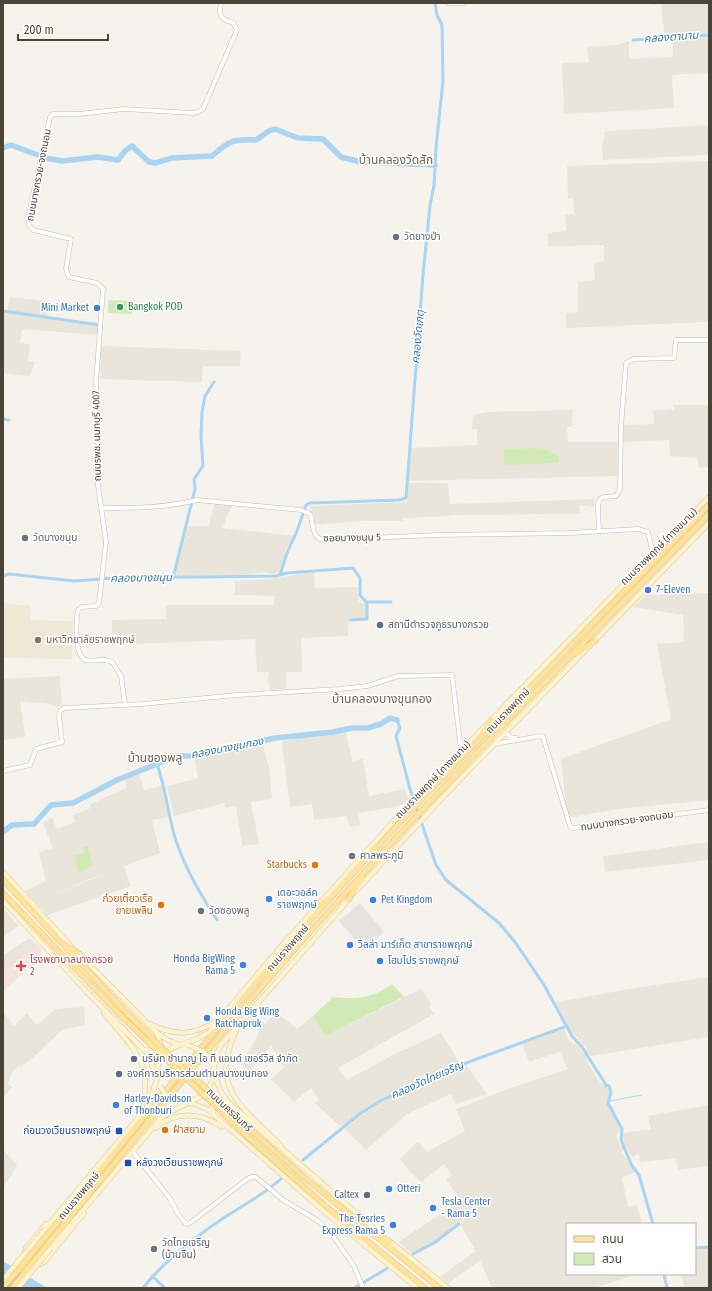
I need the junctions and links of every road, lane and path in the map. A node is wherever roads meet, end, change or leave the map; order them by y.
1 (221, 3) edge
2 (448, 3) edge
3 (464, 3) edge
4 (72, 241) joint
5 (709, 340) edge
6 (709, 497) edge
7 (709, 505) edge
8 (101, 508) junction
9 (709, 514) edge
10 (709, 523) edge
11 (598, 531) junction
12 (653, 554) junction
13 (596, 640) junction
14 (573, 654) junction
15 (125, 705) junction
16 (491, 720) junction
17 (506, 733) junction
18 (517, 739) junction
19 (495, 744) junction
20 (475, 745) junction
21 (461, 750) junction
22 (3, 771) edge
23 (709, 810) edge
24 (3, 872) edge
25 (363, 874) junction
26 (3, 880) edge
27 (3, 893) edge
28 (335, 893) junction
29 (348, 900) junction
30 (3, 901) edge
31 (316, 907) junction
32 (51, 932) junction
33 (78, 953) junction
34 (86, 992) junction
35 (219, 1019) junction
36 (145, 1022) junction
37 (239, 1025) junction
38 (156, 1032) junction
39 (179, 1045) junction
40 (145, 1050) junction
41 (213, 1072) junction
42 (157, 1078) junction
43 (228, 1102) junction
44 (187, 1103) junction
45 (214, 1116) junction
46 (138, 1119) junction
47 (147, 1135) junction
48 (236, 1135) junction
49 (133, 1152) junction
50 (296, 1161) junction
51 (75, 1193) junction
52 (94, 1198) junction
53 (359, 1223) junction
54 (346, 1230) junction
55 (390, 1242) junction
56 (369, 1243) junction
57 (3, 1280) edge
58 (362, 1285) edge
59 (3, 1288) edge
60 (12, 1288) edge
61 (18, 1288) edge
62 (417, 1288) edge
63 (425, 1288) edge
64 (439, 1288) edge
65 (448, 1288) edge

1 - 4 street, ถนนบางกรวย-จงถนอม
2 - 3 street
4 - 8 street, ถนนรพช. นนทบุรี 4007
5 - 11 street
6 - 12 main road, ถนนราชพฤกษ์ (ทางขนาน)
7 - 20 main road, ถนนราชพฤกษ์
8 - 11 street, ซอยบางขนุน 5
8 - 15 street, ถนนรพช. นนทบุรี 4007
9 - 14 main road, ถนนราชพฤกษ์
10 - 13 main road, ถนนราชพฤกษ์ (ทางขนาน)
11 - 12 street, ซอยบางขนุน 5
12 - 16 main road, ถนนราชพฤกษ์ (ทางขนาน)
13 - 14 main road
13 - 17 main road, ถนนราชพฤกษ์ (ทางขนาน)
14 - 25 main road, ถนนราชพฤกษ์
15 - 21 street
15 - 22 street
16 - 20 main road
16 - 21 main road, ถนนราชพฤกษ์ (ทางขนาน)
17 - 18 street
17 - 19 main road, ถนนราชพฤกษ์ (ทางขนาน)
18 - 19 street, ถนนบางกรวย-จงถนอม
18 - 23 street, ถนนบางกรวย-จงถนอม
19 - 29 main road, ถนนราชพฤกษ์ (ทางขนาน)
20 - 28 main road, ถนนราชพฤกษ์
21 - 31 main road, ถนนราชพฤกษ์ (ทางขนาน)
24 - 33 main road
25 - 29 main road
25 - 60 main road, ถนนราชพฤกษ์, bridge
26 - 32 main road, ถนนนครอินทร์
27 - 56 main road, ถนนนครอินทร์, bridge
28 - 31 main road
28 - 59 main road, ถนนราชพฤกษ์, bridge
29 - 37 main road, ถนนราชพฤกษ์ (ทางขนาน)
30 - 34 main road
31 - 35 main road, ถนนราชพฤกษ์ (ทางขนาน)
32 - 33 main road
32 - 53 main road, ถนนนครอินทร์, bridge
33 - 36 main road
34 - 40 main road
34 - 46 main road
35 - 36 main road
35 - 39 main road, ถนนราชพฤกษ์ (ทางขนาน)
36 - 38 main road
37 - 41 main road, ถนนราชพฤกษ์ (ทางขนาน)
37 - 50 main road
38 - 39 main road
38 - 40 main road
39 - 41 main road, bridge
39 - 42 main road
40 - 42 main road
41 - 43 main road, ถนนนครอินทร์
41 - 44 main road
42 - 44 main road, bridge
42 - 46 main road
43 - 45 main road
43 - 50 main road, ถนนนครอินทร์
44 - 45 main road, ถนนนครอินทร์
44 - 47 main road
45 - 48 main road, ถนนนครอินทร์
46 - 51 main road
47 - 48 main road
47 - 49 main road
48 - 54 main road, ถนนนครอินทร์
49 - 52 main road
49 - 58 street
50 - 55 main road, ถนนนครอินทร์
51 - 52 main road
51 - 57 main road, bridge
52 - 61 main road, bridge
53 - 55 main road
53 - 64 main road, ถนนนครอินทร์
54 - 56 main road
54 - 62 main road, ถนนนครอินทร์
55 - 65 main road, ถนนนครอินทร์
56 - 63 main road, ถนนนครอินทร์

